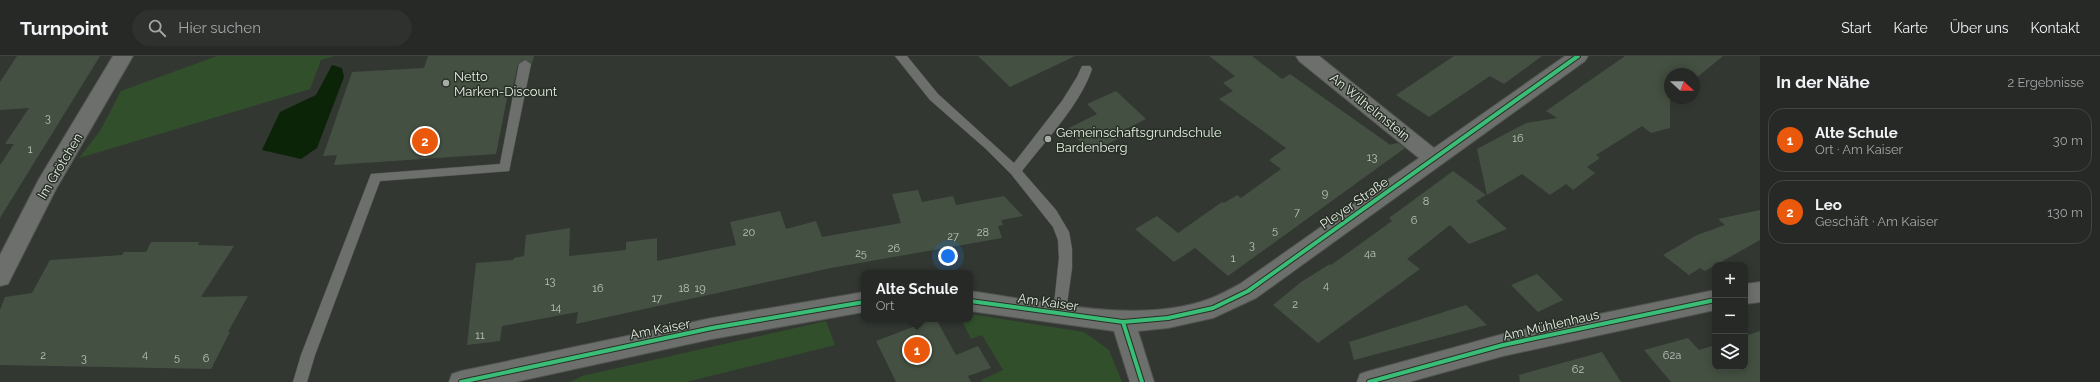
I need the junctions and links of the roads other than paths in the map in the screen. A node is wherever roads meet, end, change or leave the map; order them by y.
1 (122, 56) edge
2 (901, 56) edge
3 (1306, 56) edge
4 (1578, 56) edge
5 (525, 64) dead end
6 (1086, 69) dead end
7 (1434, 159) junction
8 (1015, 171) junction
9 (0, 277) edge
10 (973, 301) edge
11 (1712, 301) edge
12 (861, 302) edge
13 (1060, 314) junction
14 (1123, 322) junction
15 (300, 382) edge
16 (461, 382) edge
17 (1142, 382) edge
18 (1369, 382) edge

1 - 9 street, Im Grötchen
2 - 8 lane
3 - 7 street, An Wilhelmstein
4 - 7 street, Pleyer Straße
5 - 15 lane
6 - 8 lane
7 - 14 street, Pleyer Straße
8 - 13 lane
10 - 13 street, Am Kaiser
11 - 18 street, Am Mühlenhaus
12 - 16 street, Am Kaiser
13 - 14 street, Am Kaiser
14 - 17 street

